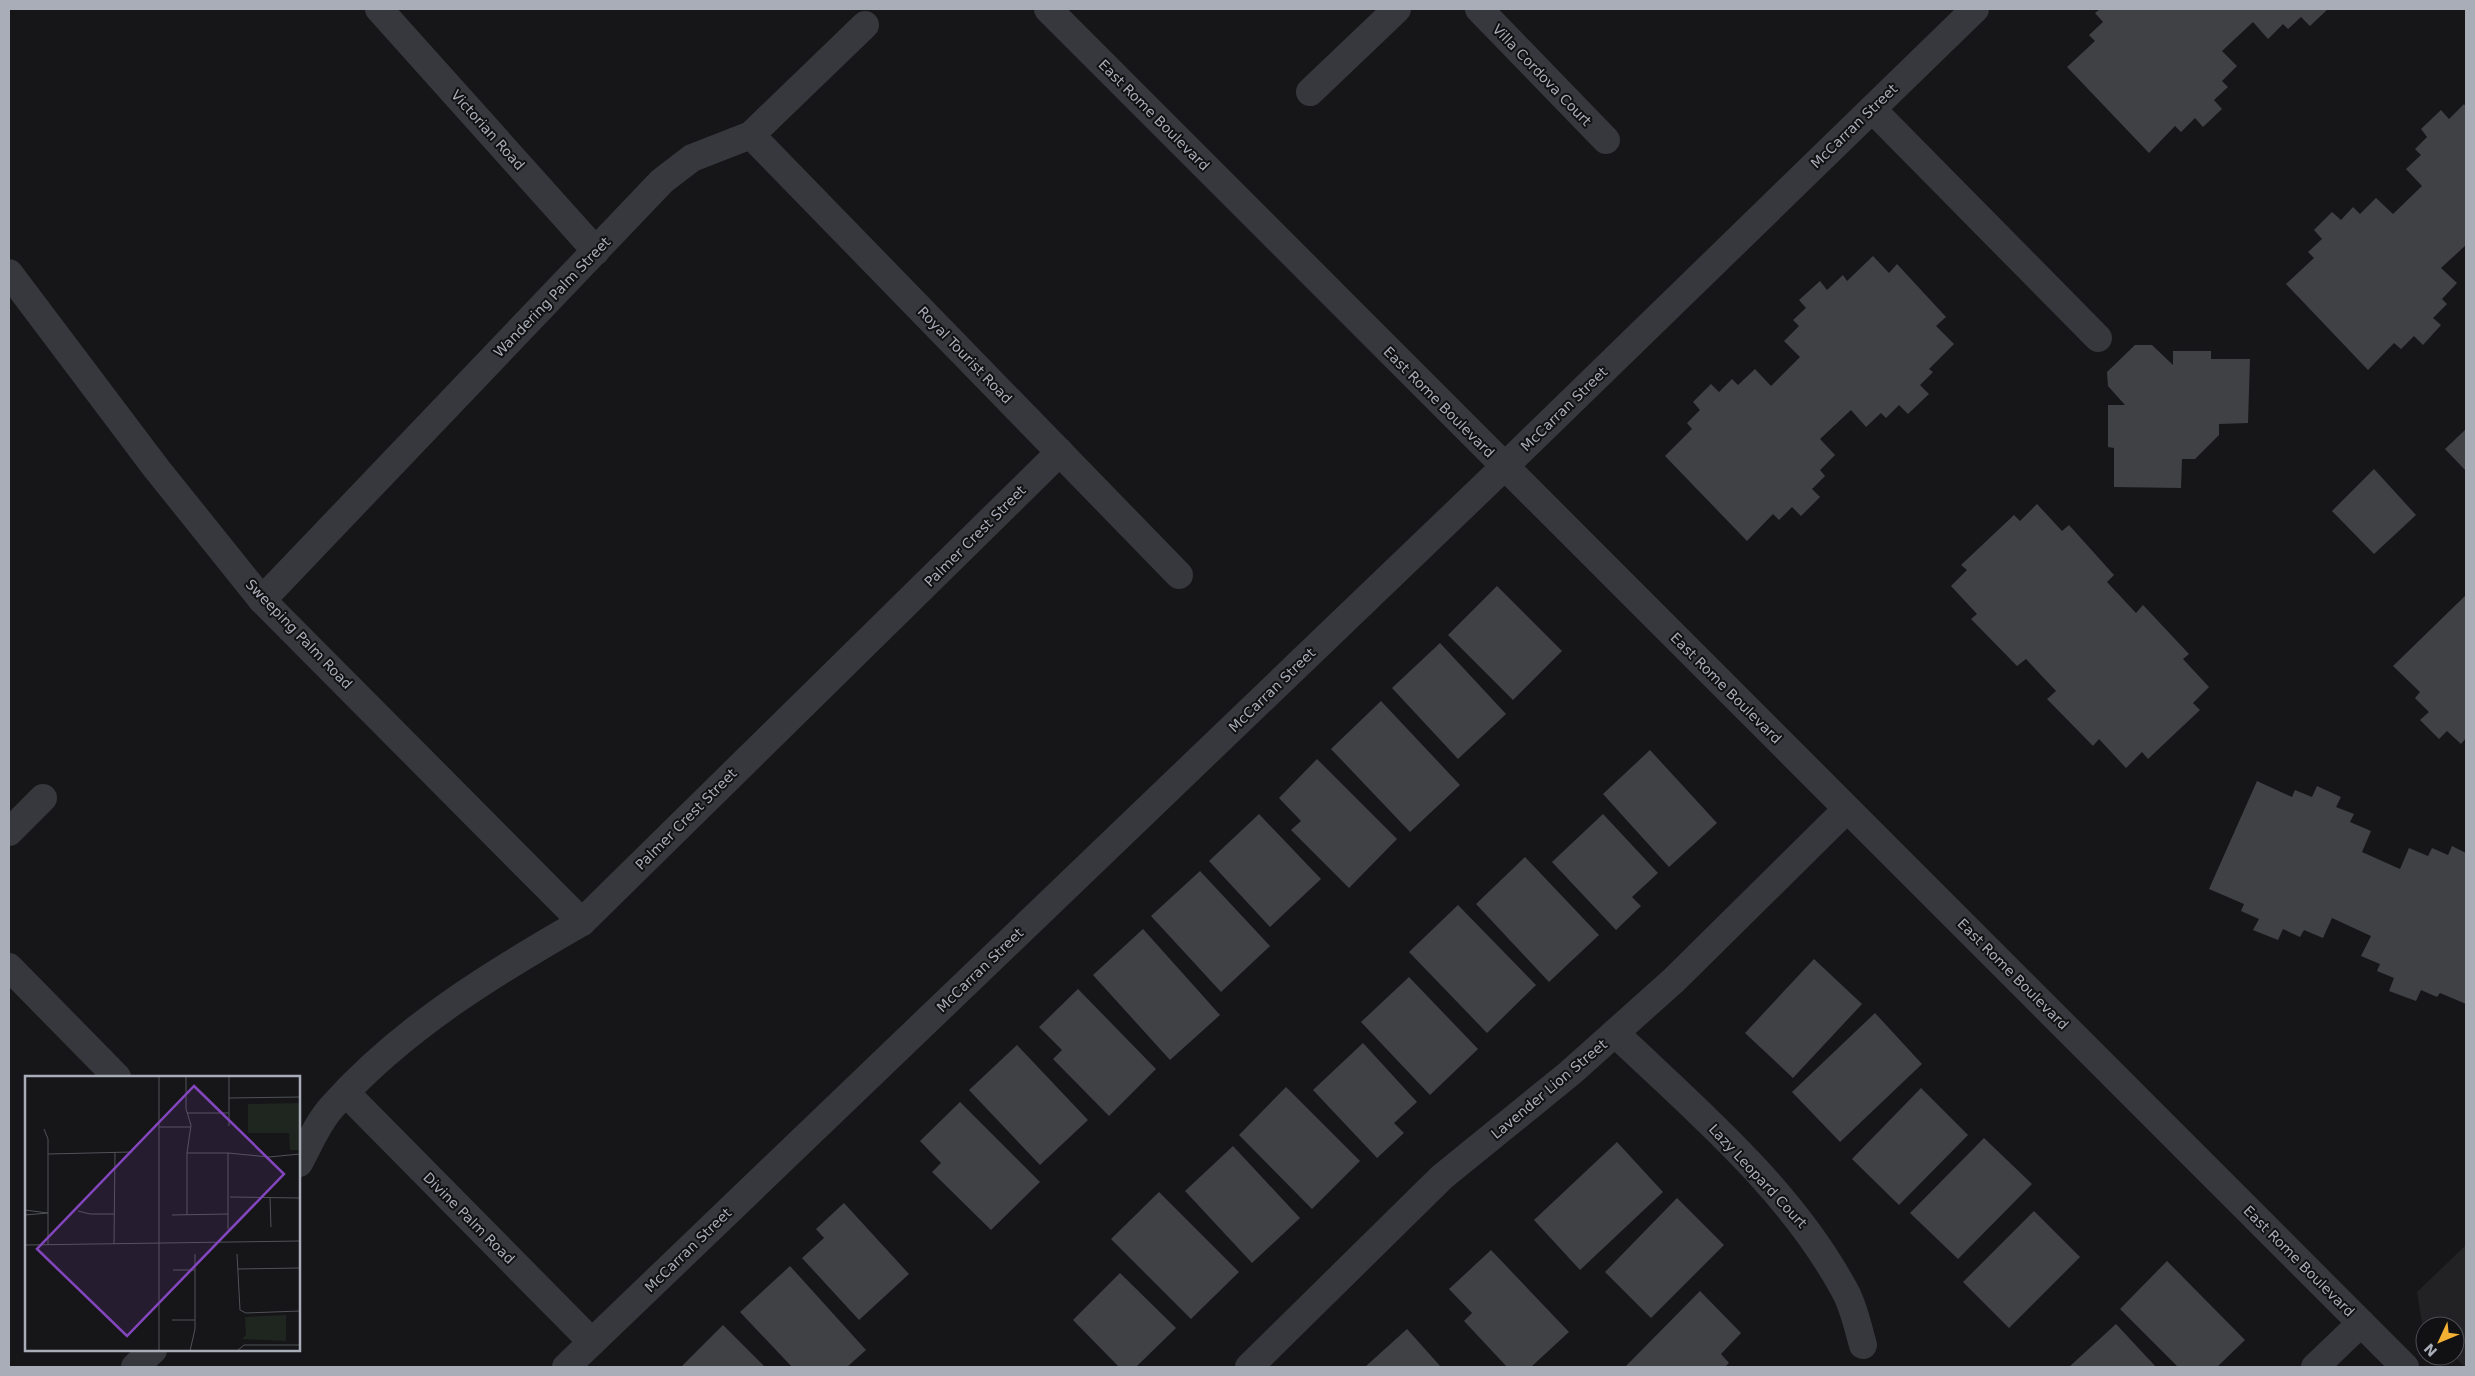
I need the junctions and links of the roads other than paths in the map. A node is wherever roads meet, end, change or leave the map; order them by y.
1 (379, 9) edge
2 (1048, 9) edge
3 (1398, 9) edge
4 (1479, 9) edge
5 (1975, 9) edge
6 (865, 25) dead end
7 (1310, 92) dead end
8 (1872, 109) junction
9 (751, 135) junction
10 (1606, 140) dead end
11 (596, 251) junction
12 (9, 273) edge
13 (2098, 338) dead end
14 (1060, 452) junction
15 (1504, 467) junction
16 (1178, 575) dead end
17 (262, 600) junction
18 (43, 798) dead end
19 (1847, 809) junction
20 (9, 832) edge
21 (582, 922) junction
22 (9, 968) edge
23 (1615, 1033) junction
24 (115, 1076) edge
25 (346, 1093) junction
26 (300, 1161) edge
27 (2361, 1323) junction
28 (592, 1342) junction
29 (1863, 1345) dead end
30 (152, 1351) edge
31 (135, 1367) edge
32 (566, 1367) edge
33 (1249, 1367) edge
34 (2315, 1367) edge
35 (2405, 1367) edge

1 - 11 street, Victorian Road
2 - 15 street, East Rome Boulevard
3 - 7 street
4 - 10 street, Villa Cordova Court
5 - 8 street, McCarran Street
6 - 9 street, Wandering Palm Street
8 - 13 street
8 - 15 street, McCarran Street
9 - 11 street, Wandering Palm Street
9 - 14 street, Royal Tourist Road
11 - 17 street, Wandering Palm Street
12 - 17 street, Sweeping Palm Road
14 - 16 street, Royal Tourist Road
14 - 21 street, Palmer Crest Street
15 - 19 street, East Rome Boulevard
15 - 28 street, McCarran Street
17 - 21 street, Sweeping Palm Road
18 - 20 street
19 - 23 street, Lavender Lion Street
19 - 27 street, East Rome Boulevard
21 - 25 street, Palmer Crest Street
22 - 24 street
23 - 29 street, Lazy Leopard Court
23 - 33 street, Lavender Lion Street
25 - 26 street, Palmer Crest Street
25 - 28 street, Divine Palm Road
27 - 34 street
27 - 35 street, East Rome Boulevard
28 - 32 street, McCarran Street
30 - 31 street

